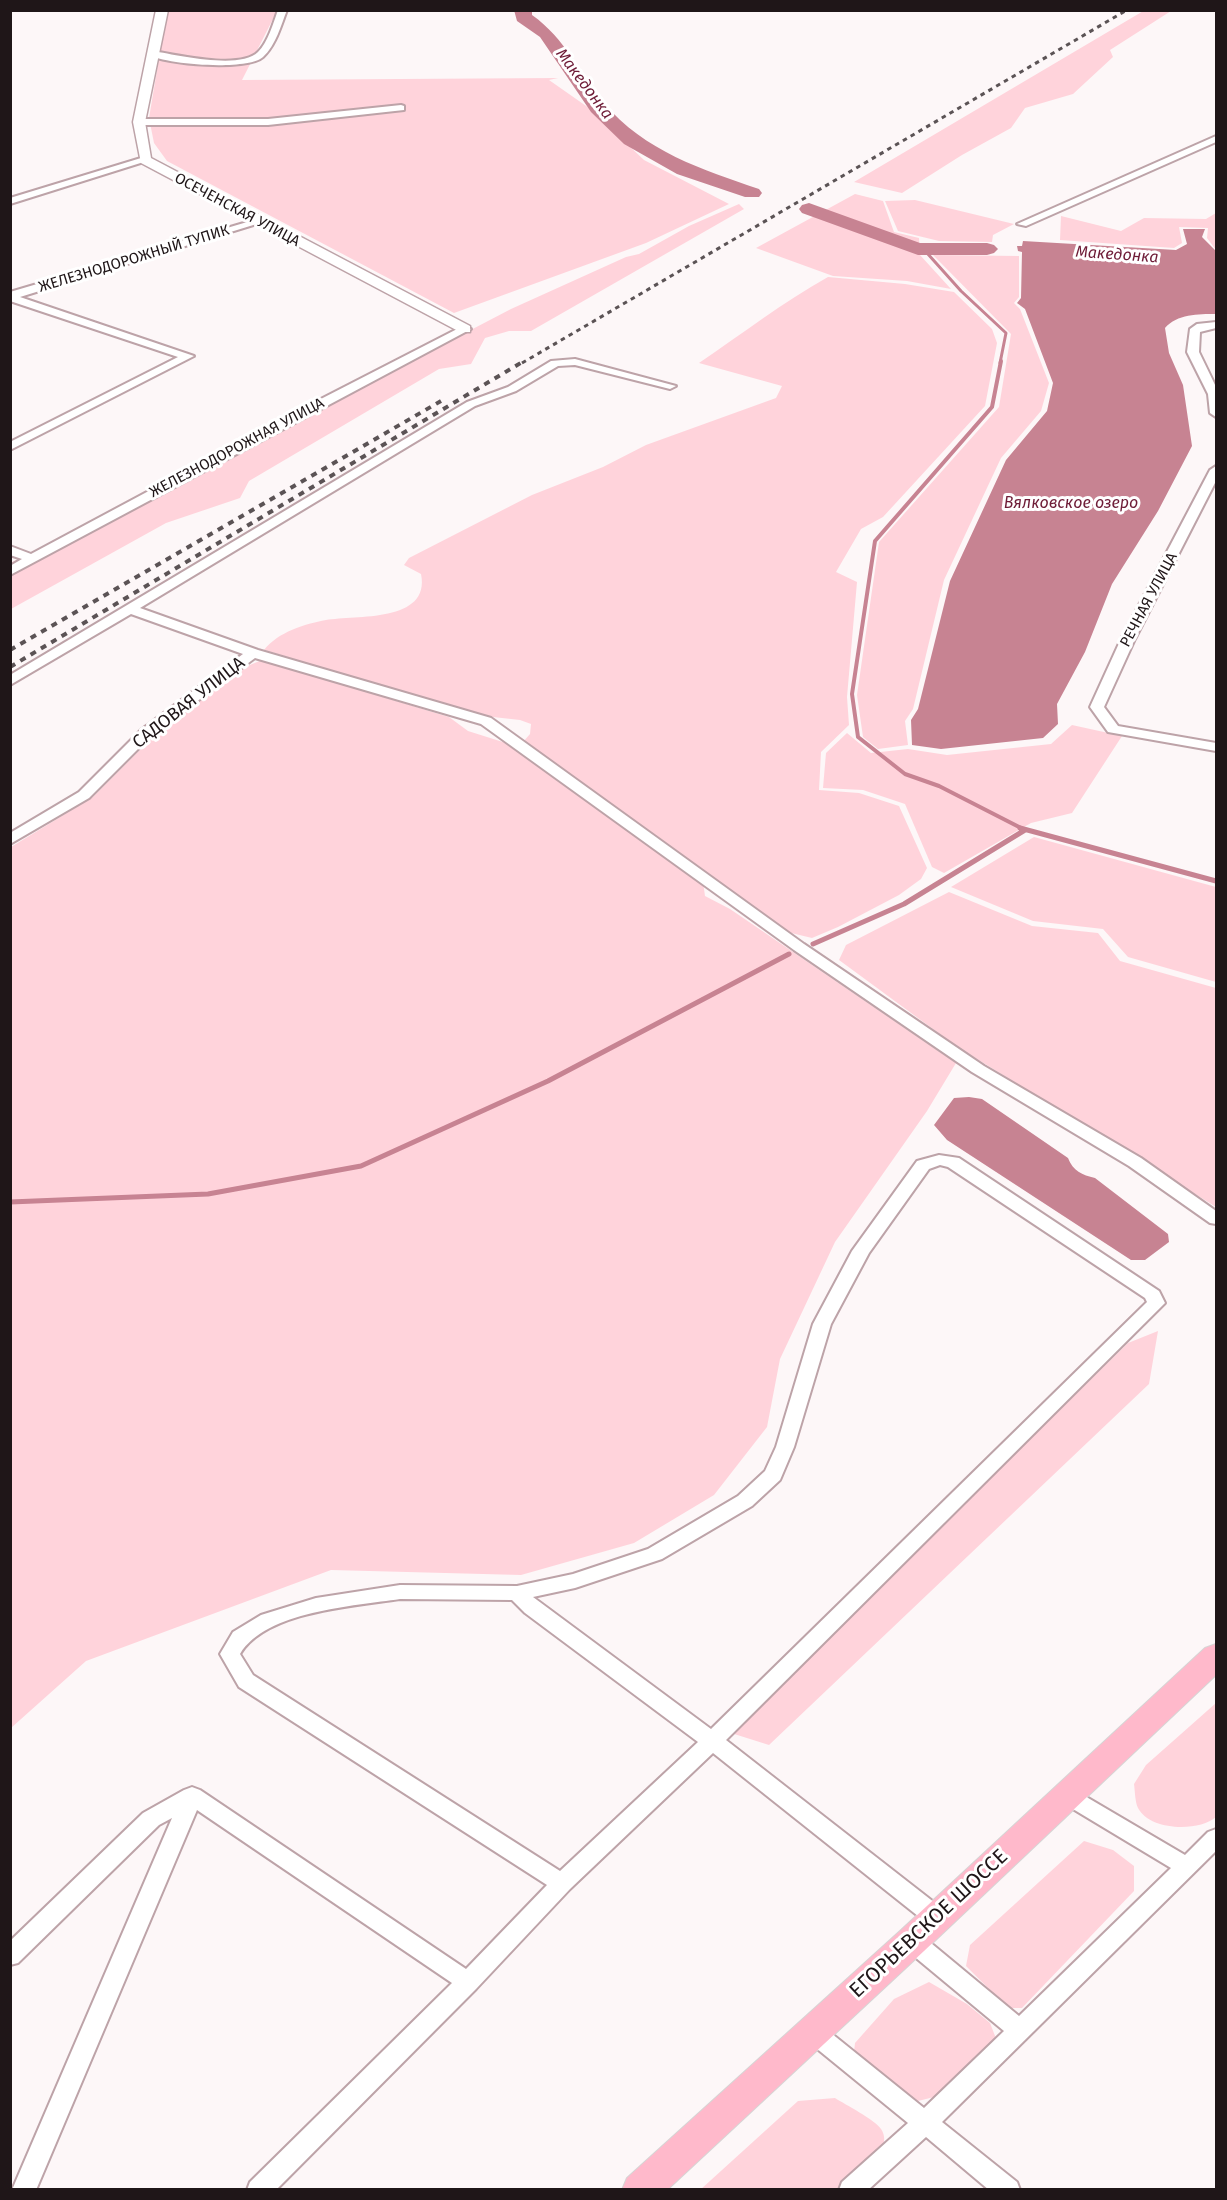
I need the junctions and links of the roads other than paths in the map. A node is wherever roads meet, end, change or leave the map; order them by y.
1 (162, 10) edge
2 (283, 10) edge
3 (153, 54) junction
4 (401, 108) dead end
5 (139, 122) junction
6 (1216, 139) edge
7 (145, 159) junction
8 (10, 201) edge
9 (258, 222) junction
10 (1022, 224) dead end
11 (10, 296) edge
12 (1216, 326) edge
13 (465, 329) joint
14 (670, 386) dead end
15 (1216, 413) edge
16 (10, 447) edge
17 (1216, 470) edge
18 (10, 550) edge
19 (32, 559) junction
20 (10, 571) edge
21 (130, 609) junction
22 (253, 653) junction
23 (10, 681) edge
24 (1216, 747) edge
25 (10, 840) edge
26 (1216, 1219) edge
27 (518, 1593) junction
28 (1216, 1656) edge
29 (712, 1741) junction
30 (1066, 1794) junction
31 (192, 1796) junction
32 (1216, 1838) edge
33 (1187, 1867) junction
34 (562, 1883) junction
35 (936, 1917) junction
36 (912, 1941) junction
37 (10, 1956) edge
38 (468, 1982) junction
39 (1020, 2031) junction
40 (813, 2032) junction
41 (926, 2123) junction
42 (24, 2190) edge
43 (259, 2190) edge
44 (639, 2190) edge
45 (851, 2190) edge
46 (1008, 2190) edge

1 - 3 street
2 - 3 street
3 - 5 street
4 - 5 street
5 - 7 street
6 - 10 street
7 - 8 street
7 - 9 street, ОСЕЧЕНСКАЯ УЛИЦА
9 - 11 street, ЖЕЛЕЗНОДОРОЖНЫЙ ТУПИК
9 - 13 street, ОСЕЧЕНСКАЯ УЛИЦА
11 - 16 street
12 - 15 street
13 - 19 street, ЖЕЛЕЗНОДОРОЖНАЯ УЛИЦА
14 - 21 street
17 - 24 street, РЕЧНАЯ УЛИЦА
18 - 19 street
19 - 20 street, ЖЕЛЕЗНОДОРОЖНАЯ УЛИЦА
21 - 22 street
21 - 23 street
22 - 25 street, САДОВАЯ УЛИЦА
22 - 26 street
27 - 29 street
27 - 29 street
27 - 34 street
28 - 30 main road, ЕГОРЬЕВСКОЕ ШОССЕ
29 - 34 street
29 - 35 street
30 - 33 street
30 - 35 main road, ЕГОРЬЕВСКОЕ ШОССЕ
31 - 37 street
31 - 38 street
31 - 42 street
32 - 33 street
33 - 39 street
34 - 38 street
35 - 36 main road, ЕГОРЬЕВСКОЕ ШОССЕ
36 - 39 street
36 - 40 main road, ЕГОРЬЕВСКОЕ ШОССЕ
38 - 43 street
39 - 41 street
40 - 41 street
40 - 44 main road, ЕГОРЬЕВСКОЕ ШОССЕ
41 - 45 street
41 - 46 street

